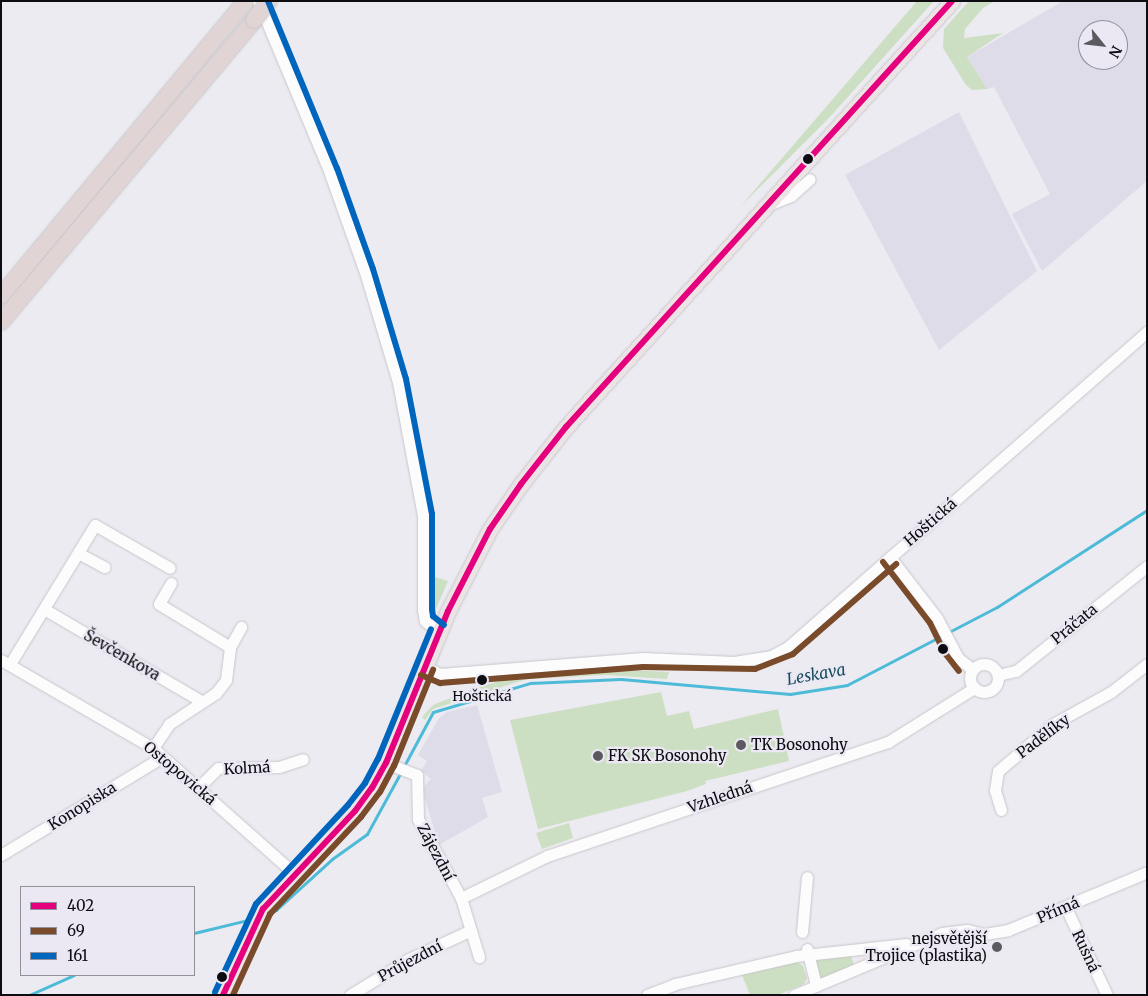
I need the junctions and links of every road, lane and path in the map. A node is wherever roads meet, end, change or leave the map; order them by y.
1 (246, 1) edge
2 (258, 1) edge
3 (269, 1) edge
4 (952, 1) edge
5 (810, 179) dead end
6 (765, 206) junction
7 (1, 296) edge
8 (1, 322) edge
9 (1147, 332) edge
10 (78, 553) junction
11 (890, 557) junction
12 (1147, 566) edge
13 (104, 568) dead end
14 (170, 568) dead end
15 (171, 583) dead end
16 (44, 609) junction
17 (241, 627) dead end
18 (439, 632) junction
19 (230, 647) junction
20 (5, 662) edge
21 (1147, 664) edge
22 (425, 667) junction
23 (972, 669) junction
24 (998, 675) junction
25 (974, 688) junction
26 (201, 702) junction
27 (153, 748) junction
28 (162, 757) junction
29 (303, 759) dead end
30 (392, 765) junction
31 (198, 788) junction
32 (1001, 810) dead end
33 (1, 856) edge
34 (1147, 872) edge
35 (294, 873) junction
36 (807, 877) dead end
37 (461, 898) junction
38 (1066, 908) junction
39 (471, 930) junction
40 (802, 932) dead end
41 (915, 943) junction
42 (807, 953) junction
43 (479, 957) dead end
44 (816, 986) junction
45 (223, 995) edge
46 (350, 995) edge
47 (646, 995) edge
48 (794, 995) edge
49 (1107, 995) edge

1 - 7 highway
2 - 18 street
3 - 8 highway, bridge
4 - 6 main road
5 - 6 street
6 - 18 main road
9 - 11 street, Hoštická
10 - 13 street
10 - 14 street
10 - 16 street
11 - 22 street, Hoštická
11 - 23 street
12 - 24 street, Práčata
15 - 19 street
16 - 20 street
16 - 26 street, Ševčenkova
17 - 19 street
18 - 22 main road
19 - 26 street
20 - 27 street, Ostopovická
21 - 32 street, Padělíky
22 - 30 main road
23 - 24 street
23 - 25 street
24 - 25 street
25 - 37 street, Vzhledná
26 - 27 street
27 - 28 street, Ostopovická
28 - 31 street, Ostopovická
28 - 33 street, Konopiska
29 - 31 street, Kolmá
30 - 35 main road
30 - 37 street, Zájezdní
31 - 35 street, Ostopovická
34 - 38 street, Přímá
35 - 45 main road
36 - 40 street
37 - 39 street, Zájezdní
38 - 41 street, Přímá
38 - 49 street, Rušná
39 - 43 street, Zájezdní
39 - 46 street, Průjezdní
41 - 42 street
41 - 44 street
42 - 44 street
42 - 47 street
44 - 48 street

